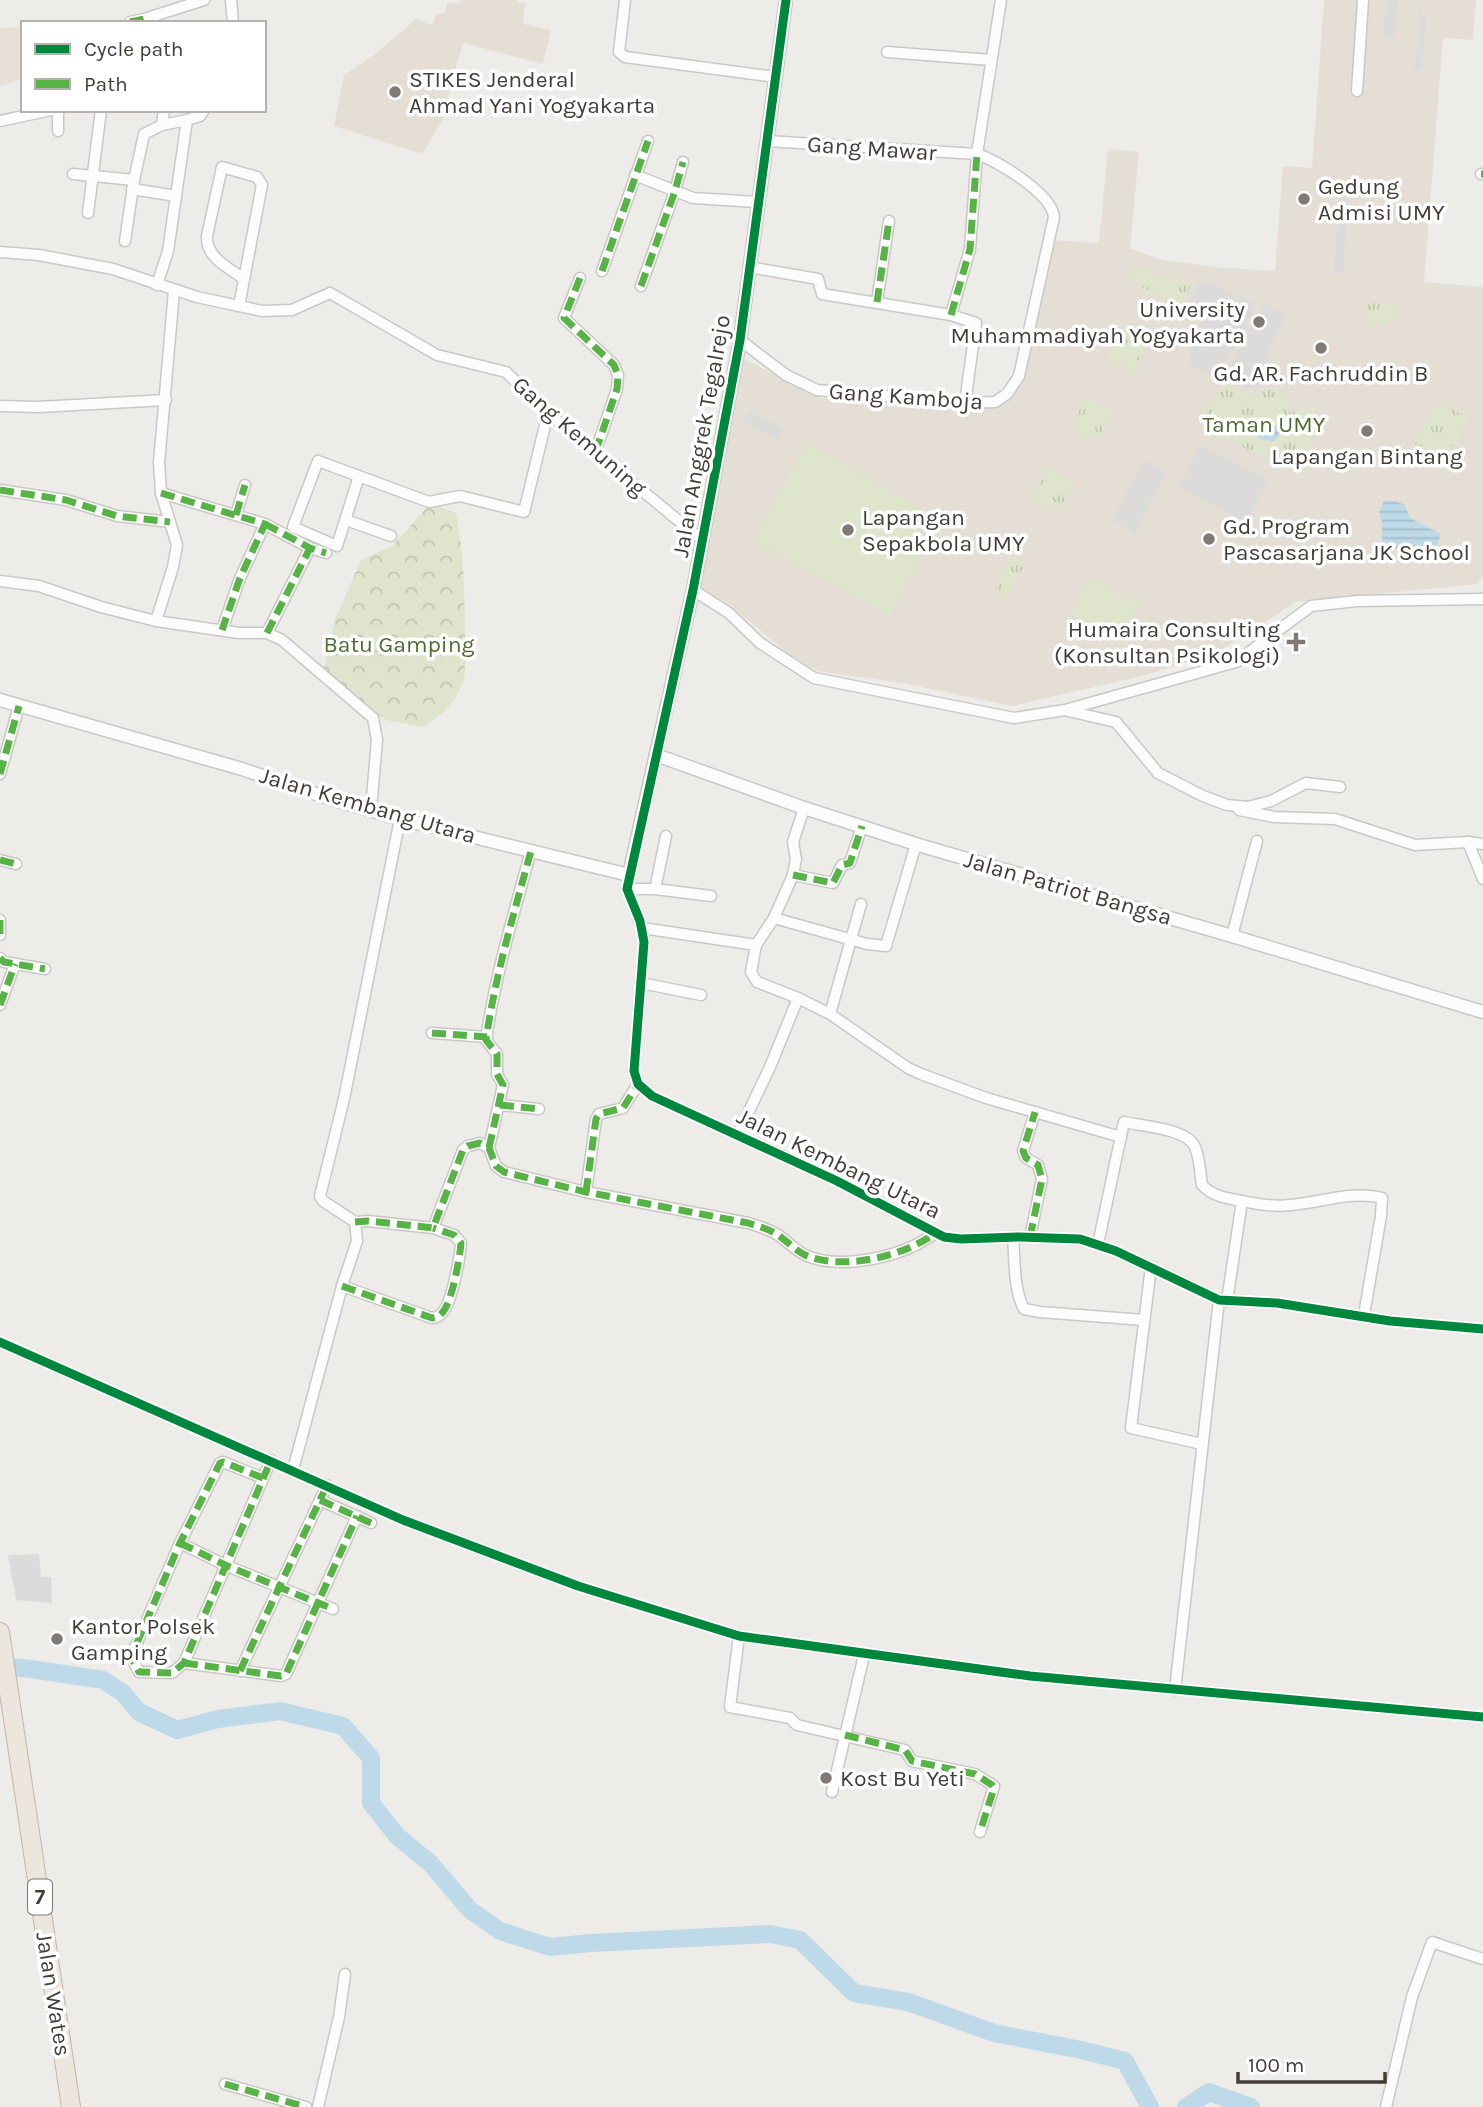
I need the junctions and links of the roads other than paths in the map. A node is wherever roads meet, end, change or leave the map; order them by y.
1 (204, 0) edge
2 (231, 0) edge
3 (625, 0) edge
4 (786, 0) edge
5 (1001, 0) edge
6 (1363, 0) edge
7 (145, 21) edge
8 (233, 21) edge
9 (887, 52) dead end
10 (991, 60) junction
11 (775, 77) junction
12 (1357, 91) dead end
13 (42, 112) edge
14 (58, 112) edge
15 (103, 112) edge
16 (164, 112) edge
17 (203, 112) edge
18 (187, 120) junction
19 (0, 121) edge
20 (162, 125) junction
21 (58, 131) dead end
22 (648, 141) dead end
23 (767, 141) junction
24 (976, 154) junction
25 (683, 162) dead end
26 (73, 174) dead end
27 (94, 175) junction
28 (635, 175) junction
29 (133, 184) junction
30 (675, 191) junction
31 (176, 196) junction
32 (757, 202) junction
33 (88, 213) dead end
34 (889, 221) dead end
35 (125, 241) dead end
36 (0, 252) edge
37 (749, 267) junction
38 (602, 271) dead end
39 (580, 278) dead end
40 (244, 279) junction
41 (157, 285) junction
42 (641, 286) dead end
43 (174, 291) junction
44 (877, 302) junction
45 (239, 306) junction
46 (951, 314) junction
47 (740, 340) junction
48 (166, 400) junction
49 (965, 403) junction
50 (0, 406) edge
51 (548, 413) junction
52 (595, 453) junction
53 (359, 476) junction
54 (245, 485) dead end
55 (0, 490) edge
56 (161, 493) junction
57 (236, 515) junction
58 (346, 520) junction
59 (170, 522) junction
60 (265, 524) junction
61 (391, 536) dead end
62 (702, 540) junction
63 (310, 548) junction
64 (326, 553) dead end
65 (0, 581) edge
66 (693, 590) junction
67 (1483, 599) edge
68 (156, 621) junction
69 (222, 630) junction
70 (267, 633) junction
71 (0, 700) edge
72 (19, 706) junction
73 (1065, 710) junction
74 (656, 755) junction
75 (0, 774) edge
76 (1340, 787) dead end
77 (1227, 805) junction
78 (804, 808) junction
79 (371, 809) junction
80 (400, 819) junction
81 (862, 827) junction
82 (666, 836) dead end
83 (1257, 841) dead end
84 (1463, 842) junction
85 (916, 844) junction
86 (1483, 844) edge
87 (531, 851) junction
88 (0, 860) edge
89 (16, 864) dead end
90 (629, 875) junction
91 (793, 875) junction
92 (1483, 879) edge
93 (627, 888) junction
94 (654, 889) junction
95 (710, 896) dead end
96 (861, 904) dead end
97 (774, 918) junction
98 (0, 919) edge
99 (642, 928) junction
100 (0, 935) edge
101 (1232, 936) junction
102 (851, 939) junction
103 (756, 945) junction
104 (0, 958) edge
105 (15, 964) junction
106 (45, 970) dead end
107 (641, 983) junction
108 (701, 995) dead end
109 (798, 998) junction
110 (0, 1005) edge
111 (1483, 1012) edge
112 (830, 1014) junction
113 (432, 1033) dead end
114 (486, 1037) junction
115 (638, 1084) junction
116 (500, 1105) junction
117 (539, 1109) dead end
118 (1035, 1112) junction
119 (738, 1134) junction
120 (1121, 1137) junction
121 (489, 1147) junction
122 (586, 1192) junction
123 (1242, 1201) junction
124 (355, 1222) junction
125 (433, 1228) junction
126 (935, 1233) junction
127 (1013, 1237) junction
128 (1030, 1237) junction
129 (1098, 1244) junction
130 (1151, 1267) junction
131 (342, 1286) junction
132 (1223, 1300) junction
133 (1364, 1315) junction
134 (1144, 1320) junction
135 (1483, 1329) edge
136 (0, 1342) edge
137 (1202, 1444) junction
138 (271, 1460) junction
139 (293, 1470) junction
140 (264, 1478) junction
141 (327, 1485) junction
142 (320, 1500) junction
143 (357, 1516) junction
144 (371, 1523) dead end
145 (180, 1543) junction
146 (225, 1565) junction
147 (278, 1586) junction
148 (317, 1602) junction
149 (333, 1609) dead end
150 (0, 1632) edge
151 (739, 1636) junction
152 (864, 1655) junction
153 (3, 1660) edge
154 (184, 1663) junction
155 (240, 1671) junction
156 (1175, 1690) junction
157 (1483, 1717) edge
158 (845, 1735) junction
159 (832, 1793) dead end
160 (981, 1831) dead end
161 (1483, 1959) edge
162 (345, 1974) dead end
163 (225, 2084) dead end
164 (71, 2107) edge
165 (306, 2107) edge
166 (318, 2107) edge
167 (1386, 2107) edge

1 - 7 street
2 - 8 street
3 - 11 street
4 - 11 street, Jalan Anggrek Tegalrejo
5 - 10 street
6 - 12 street
9 - 10 street
10 - 24 street
11 - 23 street, Jalan Anggrek Tegalrejo
13 - 19 street
14 - 21 street
15 - 27 street
16 - 20 street
17 - 18 street
18 - 20 street
18 - 31 street
20 - 29 street
22 - 28 street
23 - 24 street, Gang Mawar
23 - 32 street, Jalan Anggrek Tegalrejo
24 - 46 street
24 - 49 street, Gang Kamboja
25 - 30 street
26 - 27 street
27 - 29 street
27 - 33 street
28 - 30 street
28 - 38 street
29 - 31 street
29 - 35 street
30 - 32 street
30 - 42 street
31 - 41 street
32 - 37 street, Jalan Anggrek Tegalrejo
34 - 44 street
36 - 41 street, Gang Kemuning
37 - 44 street
37 - 47 street, Jalan Anggrek Tegalrejo
39 - 52 street
40 - 40 street
40 - 45 street
41 - 43 street, Gang Kemuning
43 - 45 street, Gang Kemuning
43 - 48 street
44 - 46 street
45 - 51 street, Gang Kemuning
46 - 49 street
47 - 49 street, Gang Kamboja
47 - 62 street, Jalan Anggrek Tegalrejo
48 - 50 street
48 - 56 street
51 - 52 street, Gang Kemuning
51 - 53 street
52 - 62 street, Gang Kemuning
53 - 58 street
53 - 58 street
54 - 57 street
55 - 59 street
56 - 57 street
56 - 59 street
57 - 60 street
58 - 61 street
59 - 68 street
60 - 63 street
60 - 69 street
62 - 66 street, Jalan Anggrek Tegalrejo
63 - 64 street
63 - 70 street
65 - 68 street
66 - 73 street
66 - 74 street, Jalan Anggrek Tegalrejo
67 - 73 street
68 - 69 street
69 - 70 street
70 - 79 street
71 - 72 street, Jalan Kembang Utara
72 - 75 street
72 - 79 street, Jalan Kembang Utara
73 - 77 street
74 - 78 street, Jalan Patriot Bangsa
74 - 90 street, Jalan Anggrek Tegalrejo
76 - 77 street
77 - 84 street
78 - 81 street, Jalan Patriot Bangsa
78 - 91 street
79 - 80 street, Jalan Kembang Utara
80 - 87 street, Jalan Kembang Utara
80 - 124 street
81 - 85 street, Jalan Patriot Bangsa
81 - 91 street
82 - 94 street
83 - 101 street
84 - 86 street
84 - 92 street
85 - 101 street, Jalan Patriot Bangsa
85 - 102 street
87 - 90 street, Jalan Kembang Utara
87 - 114 street
88 - 89 street
90 - 93 street
91 - 97 street
93 - 94 street
93 - 99 street
94 - 95 street
96 - 102 street
97 - 102 street
97 - 103 street
98 - 100 street
99 - 103 street
99 - 107 street
101 - 111 street, Jalan Patriot Bangsa
102 - 112 street
103 - 109 street
104 - 105 street
105 - 106 street
105 - 110 street
107 - 108 street
107 - 115 street
109 - 112 street
109 - 119 street
112 - 118 street
113 - 114 street
114 - 116 street
115 - 119 street, Jalan Kembang Utara
115 - 122 street
116 - 117 street
116 - 121 street
118 - 120 street
118 - 128 street
119 - 126 street, Jalan Kembang Utara
120 - 123 street
120 - 129 street
121 - 122 street
121 - 125 street
122 - 126 street
123 - 132 street
123 - 133 street
124 - 125 street
124 - 131 street
125 - 131 street
126 - 127 street, Jalan Kembang Utara
127 - 128 street, Jalan Kembang Utara
127 - 134 street
128 - 129 street, Jalan Kembang Utara
129 - 130 street, Jalan Kembang Utara
130 - 132 street, Jalan Kembang Utara
130 - 134 street
131 - 139 street
132 - 133 street, Jalan Kembang Utara
132 - 137 street
133 - 135 street, Jalan Kembang Utara
134 - 137 street
136 - 138 street
137 - 156 street
138 - 139 street
138 - 140 street
139 - 141 street
140 - 145 street
140 - 146 street
141 - 142 street
141 - 151 street
142 - 143 street
142 - 147 street
143 - 144 street
143 - 148 street
145 - 146 street
145 - 154 street
146 - 147 street
146 - 154 street
147 - 148 street
147 - 155 street
148 - 149 street
148 - 155 street
150 - 153 highway, Jalan Wates / 7
151 - 152 street
151 - 158 street
152 - 156 street
152 - 158 street
153 - 164 highway, Jalan Wates / 7
154 - 155 street
156 - 157 street
158 - 159 street
158 - 160 street
161 - 167 street
162 - 166 street
163 - 165 street

